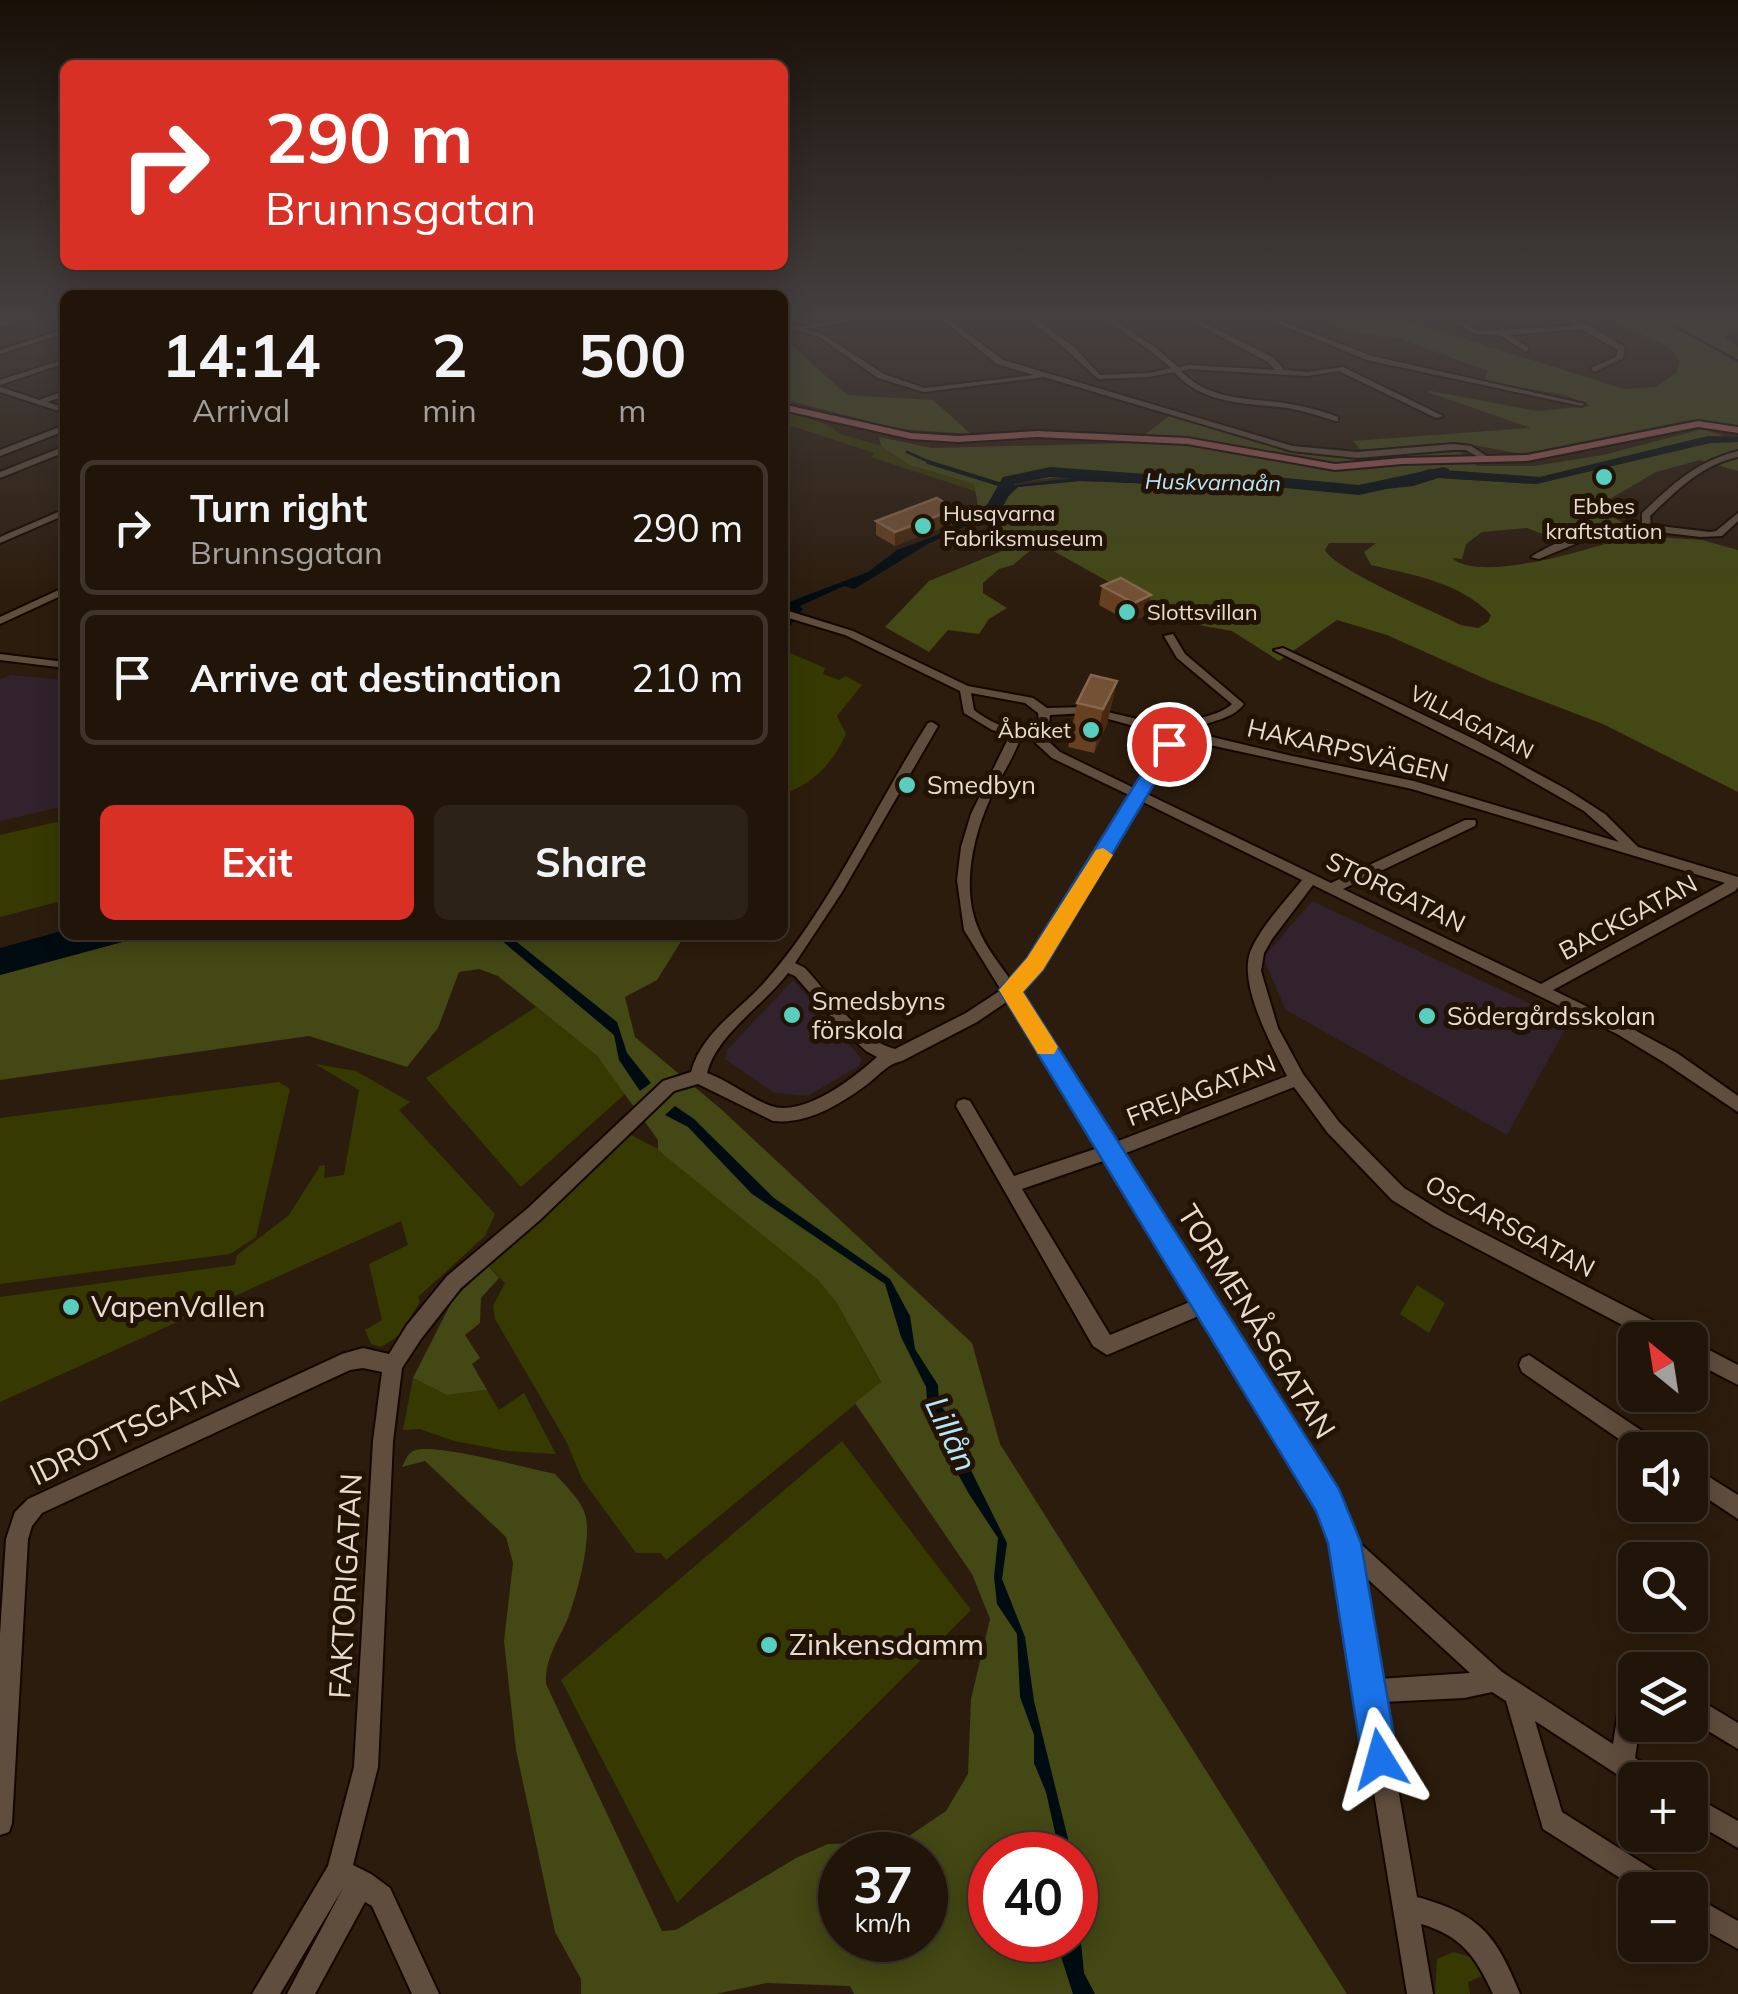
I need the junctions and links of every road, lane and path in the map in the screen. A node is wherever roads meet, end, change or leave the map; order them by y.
1 (796, 410) edge
2 (1173, 410) edge
3 (1312, 410) edge
4 (1426, 410) edge
5 (1439, 416) dead end
6 (1334, 420) dead end
7 (1736, 429) edge
8 (60, 432) edge
9 (60, 451) edge
10 (0, 453) edge
11 (1738, 454) edge
12 (1487, 459) junction
13 (0, 475) edge
14 (60, 514) edge
15 (1738, 516) edge
16 (60, 522) edge
17 (39, 523) junction
18 (1647, 528) junction
19 (0, 540) edge
20 (1536, 558) dead end
21 (60, 592) edge
22 (788, 614) edge
23 (0, 621) edge
24 (1169, 636) dead end
25 (1278, 650) dead end
26 (0, 657) edge
27 (60, 664) edge
28 (965, 689) junction
29 (1044, 712) junction
30 (932, 726) dead end
31 (1023, 732) junction
32 (1182, 735) junction
33 (1169, 744) dead end
34 (1140, 794) junction
35 (1470, 823) dead end
36 (1633, 850) junction
37 (1311, 878) junction
38 (1736, 882) edge
39 (1332, 888) junction
40 (786, 965) junction
41 (1010, 990) junction
42 (1544, 992) junction
43 (888, 1057) junction
44 (698, 1077) junction
45 (1298, 1079) junction
46 (1718, 1088) junction
47 (1738, 1092) edge
48 (1738, 1105) edge
49 (964, 1106) dead end
50 (1111, 1151) junction
51 (1011, 1185) junction
52 (1206, 1304) junction
53 (1636, 1322) edge
54 (1708, 1359) edge
55 (394, 1365) junction
56 (1529, 1365) dead end
57 (1738, 1375) edge
58 (1627, 1432) edge
59 (1708, 1488) edge
60 (1738, 1508) edge
61 (1344, 1543) junction
62 (1494, 1680) junction
63 (1370, 1691) junction
64 (1516, 1696) junction
65 (1708, 1717) edge
66 (1738, 1736) edge
67 (1619, 1762) edge
68 (1708, 1817) edge
69 (0, 1823) edge
70 (1738, 1835) edge
71 (1634, 1872) edge
72 (350, 1877) junction
73 (1406, 1907) junction
74 (1708, 1918) edge
75 (1738, 1936) edge
76 (264, 1994) edge
77 (300, 1994) edge
78 (426, 1994) edge
79 (1420, 1994) edge
80 (1507, 1994) edge

1 - 12 main road
2 - 12 street
3 - 6 street
4 - 5 street
7 - 12 main road
8 - 10 street
9 - 13 street
11 - 18 street
14 - 17 street
15 - 18 street
16 - 17 street
17 - 19 street
18 - 20 street
21 - 23 street
22 - 28 street, HAKARPSVÄGEN
24 - 32 street
25 - 36 street, VILLAGATAN
26 - 27 street
28 - 29 street, HAKARPSVÄGEN
28 - 31 street, STORGATAN
29 - 31 street, TORMENÅSGATAN
29 - 32 street, HAKARPSVÄGEN
30 - 40 street
31 - 34 street, STORGATAN
31 - 41 street, TORMENÅSGATAN
32 - 36 street, HAKARPSVÄGEN
33 - 34 street
34 - 37 street, STORGATAN
34 - 41 street
35 - 39 street
36 - 38 street, HAKARPSVÄGEN
37 - 39 street, STORGATAN
37 - 45 street, OSCARSGATAN
38 - 42 street, BACKGATAN
39 - 42 street, STORGATAN
40 - 43 street
40 - 44 street
41 - 43 street
41 - 50 street, TORMENÅSGATAN
42 - 46 street, STORGATAN
43 - 44 street
44 - 55 street, FAKTORIGATAN
45 - 50 street, FREJAGATAN
45 - 53 street, OSCARSGATAN
46 - 47 street
46 - 48 street, STORGATAN
49 - 51 street
50 - 51 street, FREJAGATAN
50 - 52 street, TORMENÅSGATAN
51 - 52 street
52 - 61 street, TORMENÅSGATAN
54 - 57 street
55 - 69 street, IDROTTSGATAN
55 - 72 street, FAKTORIGATAN
56 - 58 street
59 - 60 street
61 - 62 street
61 - 63 street, TORMENÅSGATAN
62 - 63 street
62 - 64 street
63 - 73 street, TORMENÅSGATAN
64 - 67 street
64 - 71 street
65 - 66 street
68 - 70 street
72 - 76 street, FAKTORIGATAN
72 - 77 street
72 - 78 street
73 - 79 street, TORMENÅSGATAN
73 - 80 street
74 - 75 street

